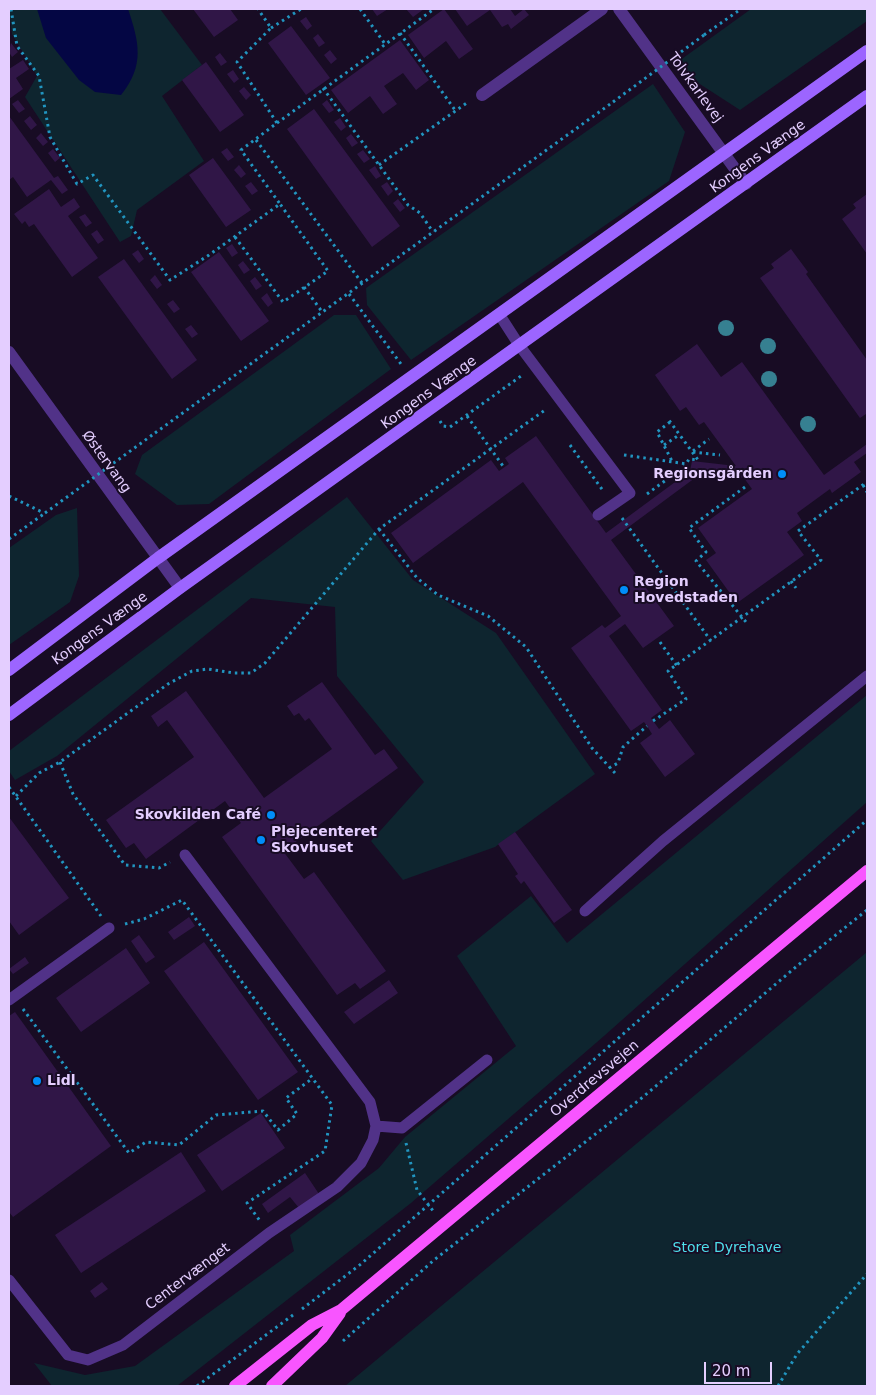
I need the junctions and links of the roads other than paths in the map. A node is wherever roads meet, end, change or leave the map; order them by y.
1 (602, 9) edge
2 (618, 9) edge
3 (867, 51) edge
4 (482, 95) road end
5 (867, 96) edge
6 (723, 153) junction
7 (746, 184) junction
8 (499, 314) junction
9 (519, 346) junction
10 (9, 352) edge
11 (598, 515) dead end
12 (158, 558) junction
13 (180, 588) junction
14 (9, 670) edge
15 (867, 676) edge
16 (9, 715) edge
17 (185, 855) road end
18 (867, 871) edge
19 (585, 911) dead end
20 (109, 928) road end
21 (11, 999) edge
22 (487, 1060) dead end
23 (376, 1126) junction
24 (9, 1280) edge
25 (341, 1310) junction
26 (235, 1386) edge
27 (272, 1386) edge

1 - 4 street
2 - 6 street, Tolvkarlevej
3 - 6 street, Kongens Vænge
5 - 7 street, Kongens Vænge
6 - 7 street, Tolvkarlevej
6 - 8 street, Kongens Vænge
7 - 9 street, Kongens Vænge
8 - 9 lane
8 - 12 street, Kongens Vænge
9 - 11 lane
9 - 13 street, Kongens Vænge
10 - 12 street, Østervang
12 - 13 street, Østervang
12 - 14 street, Kongens Vænge
13 - 16 street, Kongens Vænge
15 - 19 lane
17 - 23 lane
18 - 25 main road, Overdrevsvejen
20 - 21 lane
22 - 23 lane
23 - 24 lane, Centervænget
25 - 26 main road, Overdrevsvejen
25 - 27 main road, Overdrevsvejen

